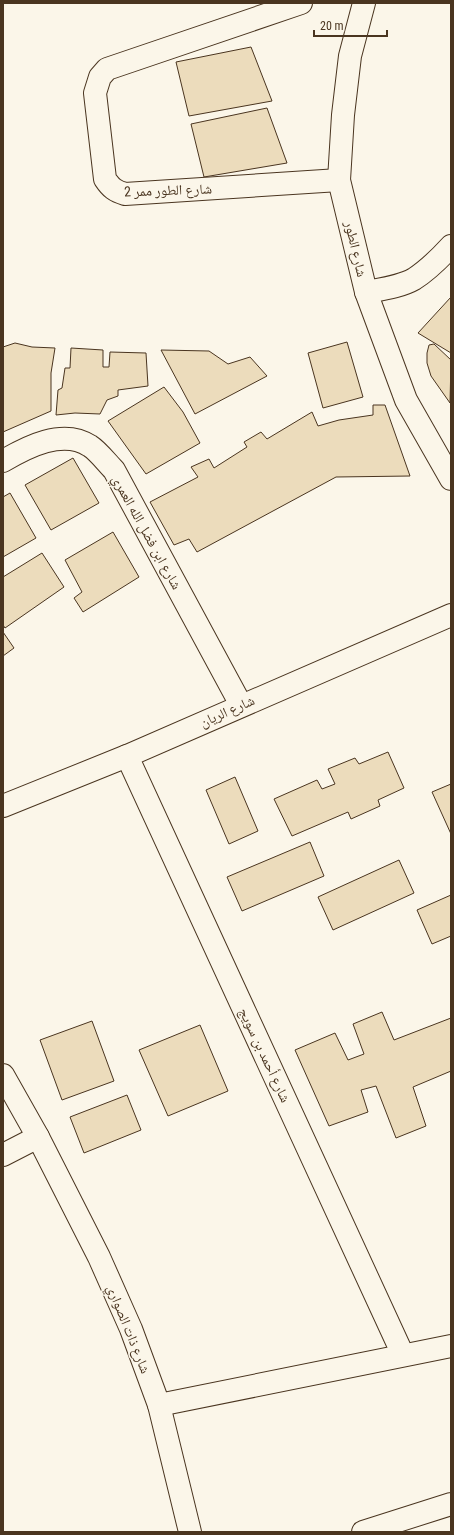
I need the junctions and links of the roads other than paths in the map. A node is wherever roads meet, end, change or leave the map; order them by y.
1 (301, 3) edge
2 (364, 3) edge
3 (340, 180) junction
4 (451, 246) edge
5 (366, 292) junction
6 (3, 461) edge
7 (451, 479) edge
8 (451, 615) edge
9 (241, 705) junction
10 (127, 756) junction
11 (3, 806) edge
12 (3, 1076) edge
13 (38, 1137) junction
14 (3, 1155) edge
15 (451, 1346) edge
16 (403, 1355) junction
17 (159, 1405) junction
18 (451, 1504) edge
19 (190, 1532) edge
20 (363, 1532) edge

1 - 3 street, شارع الطور ممر 2
2 - 3 street, شارع الطور
3 - 5 street, شارع الطور
4 - 5 street
5 - 7 street, شارع الطور
6 - 9 street, شارع ابن فضل الله العمري
8 - 9 street, شارع الريان
9 - 10 street, شارع الريان
10 - 11 street, شارع الريان
10 - 16 street, شارع أحمد بن سويج
12 - 13 street, شارع ذات الصواري
13 - 14 street
13 - 17 street, شارع ذات الصواري
15 - 16 street
16 - 17 street
17 - 19 street, شارع ذات الصواري
18 - 20 street

